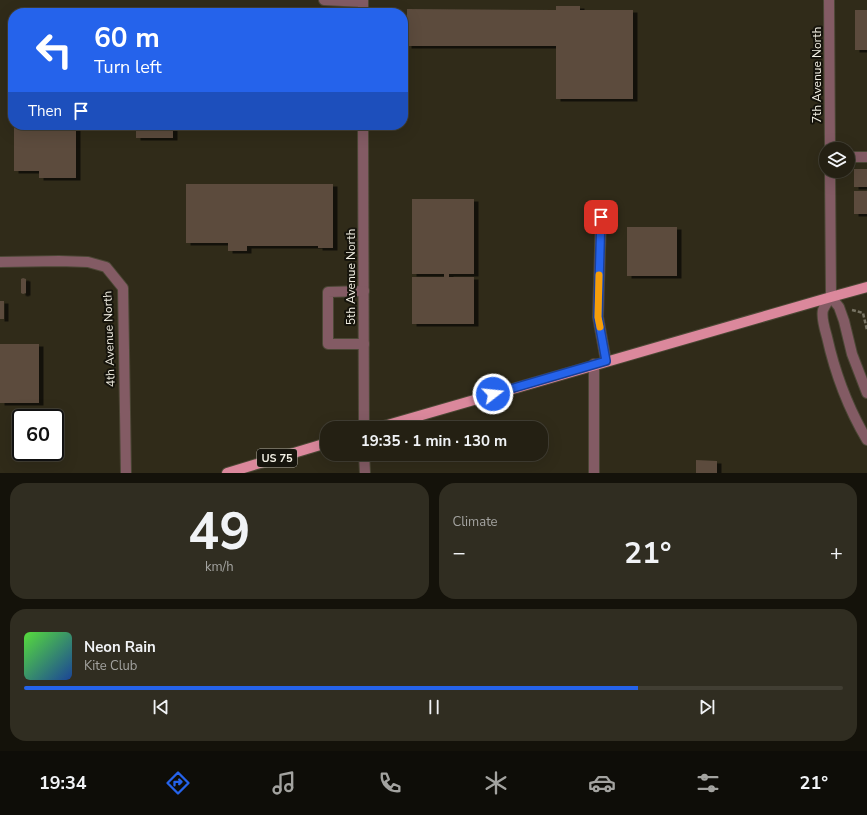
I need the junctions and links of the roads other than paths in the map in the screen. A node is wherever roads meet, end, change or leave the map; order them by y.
1 (324, 0) edge
2 (829, 0) edge
3 (363, 1) edge
4 (363, 130) edge
5 (830, 142) edge
6 (855, 157) edge
7 (867, 157) edge
8 (830, 178) edge
9 (601, 217) dead end
10 (0, 262) edge
11 (867, 287) edge
12 (364, 291) junction
13 (831, 296) junction
14 (364, 344) junction
15 (606, 361) junction
16 (594, 364) junction
17 (867, 393) edge
18 (364, 421) edge
19 (401, 421) edge
20 (867, 440) edge
21 (320, 445) edge
22 (364, 461) edge
23 (126, 473) edge
24 (227, 473) edge
25 (364, 473) edge
26 (594, 473) edge

1 - 3 street
2 - 5 street, 7th Avenue North
4 - 12 street, 5th Avenue North
6 - 7 street
8 - 13 street
9 - 15 street
10 - 23 street, 4th Avenue North
11 - 13 main road
12 - 14 street, 5th Avenue North
12 - 14 street
13 - 15 main road
13 - 17 street
13 - 20 street
14 - 18 street, 5th Avenue North
15 - 16 main road
16 - 19 main road
16 - 26 street
21 - 24 main road, US 75
22 - 25 street

